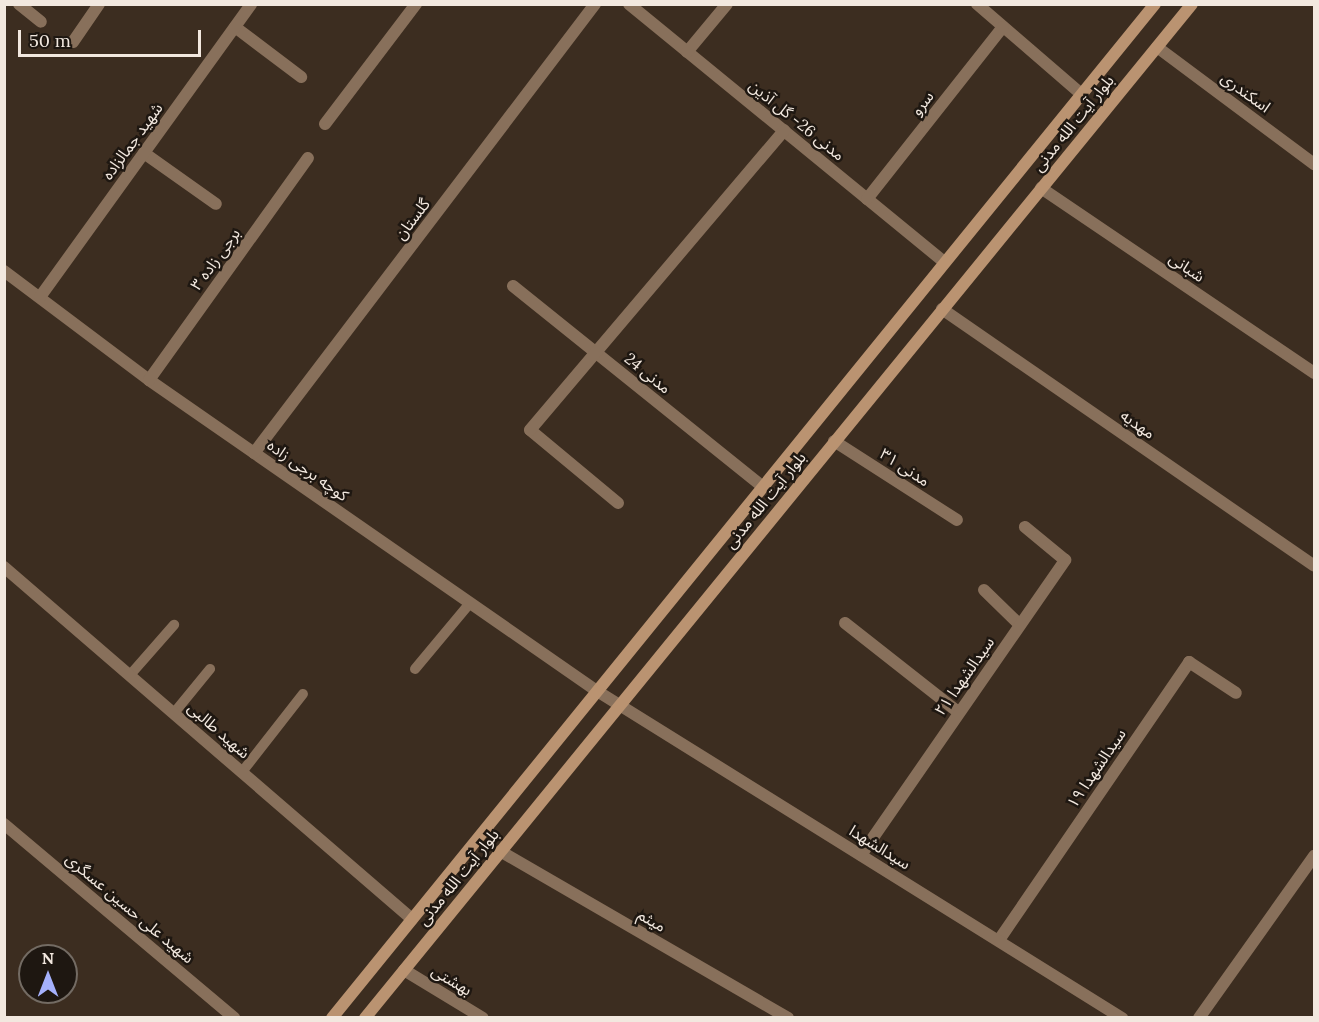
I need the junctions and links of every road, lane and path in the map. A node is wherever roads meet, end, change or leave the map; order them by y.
1 (19, 4) edge
2 (99, 4) edge
3 (251, 4) edge
4 (416, 4) edge
5 (595, 4) edge
6 (629, 4) edge
7 (727, 4) edge
8 (977, 4) edge
9 (1155, 4) edge
10 (1192, 4) edge
11 (41, 22) dead end
12 (235, 27) junction
13 (1003, 27) junction
14 (73, 42) dead end
15 (1157, 47) junction
16 (687, 52) junction
17 (302, 77) dead end
18 (1080, 93) junction
19 (325, 124) dead end
20 (784, 130) junction
21 (144, 153) junction
22 (308, 158) dead end
23 (1314, 164) edge
24 (1041, 188) junction
25 (867, 199) junction
26 (216, 204) dead end
27 (944, 262) junction
28 (4, 271) edge
29 (513, 286) dead end
30 (40, 297) junction
31 (942, 309) junction
32 (596, 352) junction
33 (1314, 373) edge
34 (149, 380) junction
35 (834, 441) junction
36 (255, 453) junction
37 (762, 486) junction
38 (618, 503) dead end
39 (957, 520) dead end
40 (1025, 527) dead end
41 (1314, 566) edge
42 (4, 567) edge
43 (984, 590) dead end
44 (470, 603) junction
45 (845, 623) dead end
46 (1020, 625) junction
47 (174, 626) dead end
48 (210, 669) dead end
49 (416, 669) dead end
50 (130, 675) junction
51 (597, 691) junction
52 (1236, 693) dead end
53 (303, 694) dead end
54 (620, 704) junction
55 (958, 712) junction
56 (174, 713) junction
57 (242, 772) junction
58 (4, 824) edge
59 (500, 851) junction
60 (861, 855) junction
61 (1314, 856) edge
62 (412, 919) junction
63 (999, 940) junction
64 (404, 970) junction
65 (234, 1017) edge
66 (332, 1017) edge
67 (365, 1017) edge
68 (483, 1017) edge
69 (788, 1017) edge
70 (1122, 1017) edge
71 (1199, 1017) edge

1 - 11 street
2 - 14 street
3 - 12 street, شهید جمالزاده
4 - 19 street
5 - 36 street, گلستان
6 - 16 street, مدنی 26- گل آذین
7 - 16 street
8 - 13 street
9 - 18 main road, بلوار آیت الله مدنی
10 - 15 main road, بلوار آیت الله مدنی
12 - 17 street
12 - 21 street, شهید جمالزاده
13 - 18 street
13 - 25 street, سرو
15 - 23 street, اسکندری
15 - 24 main road, بلوار آیت الله مدنی
16 - 20 street, مدنی 26- گل آذین
18 - 27 main road, بلوار آیت الله مدنی
20 - 25 street, مدنی 26- گل آذین
20 - 32 street
21 - 26 street
21 - 30 street, شهید جمالزاده
22 - 34 street, برجی زاده ۳
24 - 31 main road, بلوار آیت الله مدنی
24 - 33 street, شبانی
25 - 27 street, مدنی 26- گل آذین
27 - 37 main road, بلوار آیت الله مدنی
28 - 30 street, کوچه برجى زاده
29 - 32 street, مدنی 24
30 - 34 street, کوچه برجى زاده
31 - 35 main road, بلوار آیت الله مدنی
31 - 41 street, مهدیه
32 - 37 street, مدنی 24
32 - 38 street
34 - 36 street, کوچه برجى زاده
35 - 39 street, مدنی ۳۱
35 - 54 main road, بلوار آیت الله مدنی
36 - 44 street, کوچه برجى زاده
37 - 51 main road, بلوار آیت الله مدنی
40 - 46 street, سیدالشهدا ۲۱
42 - 50 street, شهید طالبی
43 - 46 street
44 - 49 lane
44 - 51 street, کوچه برجى زاده
45 - 55 street
46 - 55 street, سیدالشهدا ۲۱
47 - 50 lane
48 - 56 lane
50 - 56 street, شهید طالبی
51 - 54 street, سیدالشهدا
51 - 62 main road, بلوار آیت الله مدنی
52 - 63 street, سیدالشهدا ۱۹
53 - 57 lane
54 - 59 main road, بلوار آیت الله مدنی
54 - 60 street, سیدالشهدا
55 - 60 street, سیدالشهدا ۲۱
56 - 57 street, شهید طالبی
57 - 62 street, شهید طالبی
58 - 65 street, شهید علی حسین عسگری
59 - 64 main road, بلوار آیت الله مدنی
59 - 69 street, میثم
60 - 63 street, سیدالشهدا
61 - 71 street
62 - 66 main road, بلوار آیت الله مدنی
63 - 70 street, سیدالشهدا
64 - 67 main road, بلوار آیت الله مدنی
64 - 68 street, بهشتی

